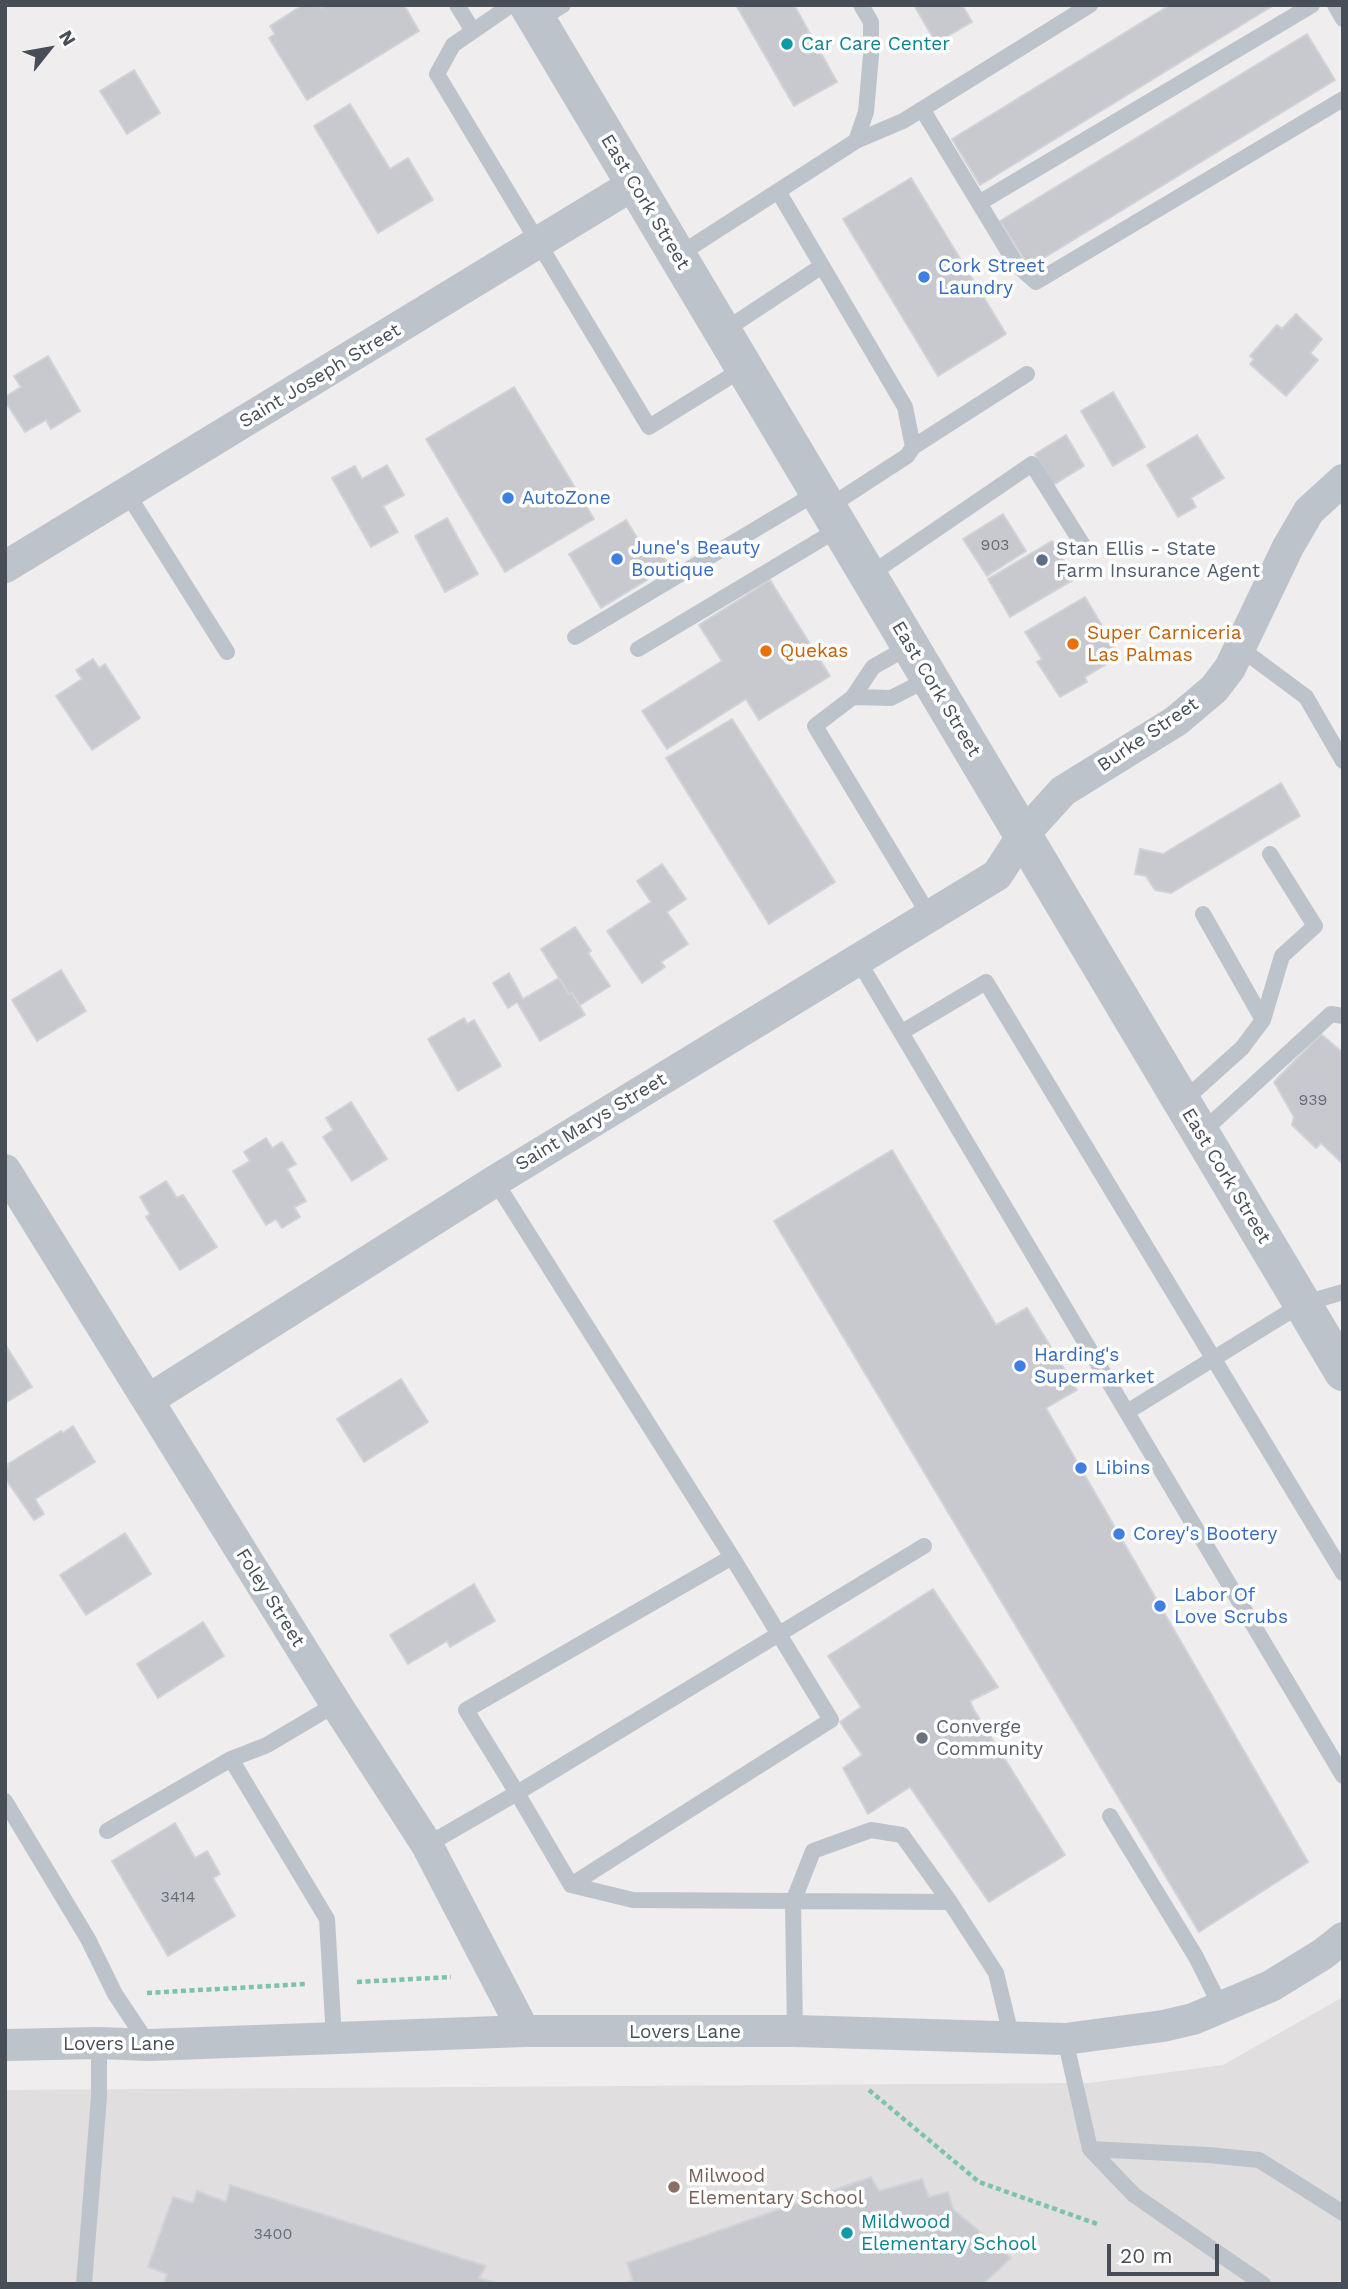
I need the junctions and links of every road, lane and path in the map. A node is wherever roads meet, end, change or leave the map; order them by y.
1 (457, 5) edge
2 (861, 5) edge
3 (1090, 5) edge
4 (1312, 5) edge
5 (1335, 5) edge
6 (535, 9) edge
7 (1343, 19) edge
8 (473, 31) junction
9 (1343, 99) edge
10 (922, 109) junction
11 (856, 141) junction
12 (634, 184) junction
13 (778, 191) junction
14 (979, 203) junction
15 (539, 242) junction
16 (677, 256) junction
17 (822, 266) junction
18 (723, 332) junction
19 (744, 368) junction
20 (1027, 374) dead end
21 (913, 447) junction
22 (1343, 480) edge
23 (127, 493) junction
24 (828, 509) junction
25 (1086, 550) dead end
26 (5, 568) edge
27 (868, 576) junction
28 (575, 637) dead end
29 (910, 646) junction
30 (638, 649) dead end
31 (1240, 649) junction
32 (227, 652) dead end
33 (930, 678) junction
34 (853, 697) junction
35 (1343, 761) edge
36 (1023, 835) junction
37 (1270, 854) dead end
38 (1203, 914) dead end
39 (929, 915) junction
40 (858, 960) junction
41 (1343, 1016) edge
42 (1263, 1020) junction
43 (902, 1032) junction
44 (1192, 1118) junction
45 (5, 1170) edge
46 (495, 1181) junction
47 (1343, 1292) edge
48 (1302, 1304) junction
49 (1214, 1359) junction
50 (1343, 1372) edge
51 (148, 1400) junction
52 (1127, 1412) junction
53 (924, 1546) dead end
54 (732, 1556) junction
55 (1343, 1573) edge
56 (778, 1633) junction
57 (335, 1704) junction
58 (231, 1759) junction
59 (1343, 1776) edge
60 (517, 1793) junction
61 (5, 1801) edge
62 (1110, 1816) dead end
63 (107, 1831) dead end
64 (427, 1845) junction
65 (571, 1885) junction
66 (793, 1902) junction
67 (950, 1902) junction
68 (1343, 1938) edge
69 (451, 1977) dead end
70 (331, 1983) junction
71 (115, 1994) junction
72 (1221, 2007) junction
73 (524, 2031) junction
74 (795, 2031) junction
75 (334, 2039) junction
76 (1012, 2039) junction
77 (1065, 2039) junction
78 (99, 2043) junction
79 (5, 2045) edge
80 (149, 2045) junction
81 (869, 2090) dead end
82 (1090, 2149) junction
83 (1343, 2213) edge
84 (1100, 2225) dead end
85 (84, 2284) edge
86 (1263, 2284) edge

1 - 8 lane
2 - 11 lane
3 - 10 lane
4 - 14 lane
5 - 7 lane
6 - 8 lane
6 - 12 street, East Cork Street
8 - 15 lane
9 - 14 lane
10 - 11 lane
10 - 14 lane
11 - 13 lane
12 - 15 street, Saint Joseph Street
12 - 16 street, East Cork Street
13 - 16 lane
13 - 17 lane
15 - 19 lane
15 - 23 street, Saint Joseph Street
16 - 18 street, East Cork Street
17 - 18 lane
17 - 21 lane
18 - 19 street, East Cork Street
19 - 24 street, East Cork Street
20 - 21 lane
21 - 24 lane
22 - 31 street, Burke Street
23 - 26 street, Saint Joseph Street
23 - 32 lane
24 - 27 street, East Cork Street
24 - 28 lane
24 - 30 lane
25 - 27 lane
27 - 29 street, East Cork Street
29 - 33 street, East Cork Street
29 - 34 lane
31 - 35 lane
31 - 36 street, Burke Street
33 - 34 lane
33 - 36 street, East Cork Street
34 - 39 lane
36 - 39 street, Saint Marys Street
36 - 44 street, East Cork Street
37 - 42 lane
38 - 42 lane
39 - 40 street, Saint Marys Street
40 - 43 lane
40 - 46 street, Saint Marys Street
41 - 44 lane
42 - 44 lane
43 - 49 lane
43 - 52 lane
44 - 48 street, East Cork Street
45 - 51 street, Foley Street
46 - 51 street, Saint Marys Street
46 - 54 lane
47 - 48 lane
48 - 49 lane
48 - 50 street, East Cork Street
49 - 52 lane
49 - 55 lane
51 - 57 street, Foley Street
52 - 59 lane
53 - 56 lane
54 - 56 lane
54 - 60 lane
56 - 60 lane
56 - 65 lane
57 - 58 lane
57 - 64 street, Foley Street
58 - 63 lane
58 - 70 lane
60 - 64 lane
60 - 65 lane
61 - 71 lane
62 - 72 lane
64 - 73 street, Foley Street
65 - 66 lane
66 - 67 lane
66 - 67 lane
66 - 74 lane
67 - 76 lane
68 - 72 street, Lovers Lane
69 - 70 path
70 - 71 path
70 - 75 lane
71 - 80 lane
72 - 77 street, Lovers Lane
73 - 74 street, Lovers Lane
73 - 75 street, Lovers Lane
74 - 76 street, Lovers Lane
75 - 80 street, Lovers Lane
76 - 77 street, Lovers Lane
77 - 82 lane
78 - 79 street, Lovers Lane
78 - 80 street, Lovers Lane
78 - 85 lane
81 - 84 path
82 - 83 lane
82 - 86 lane

